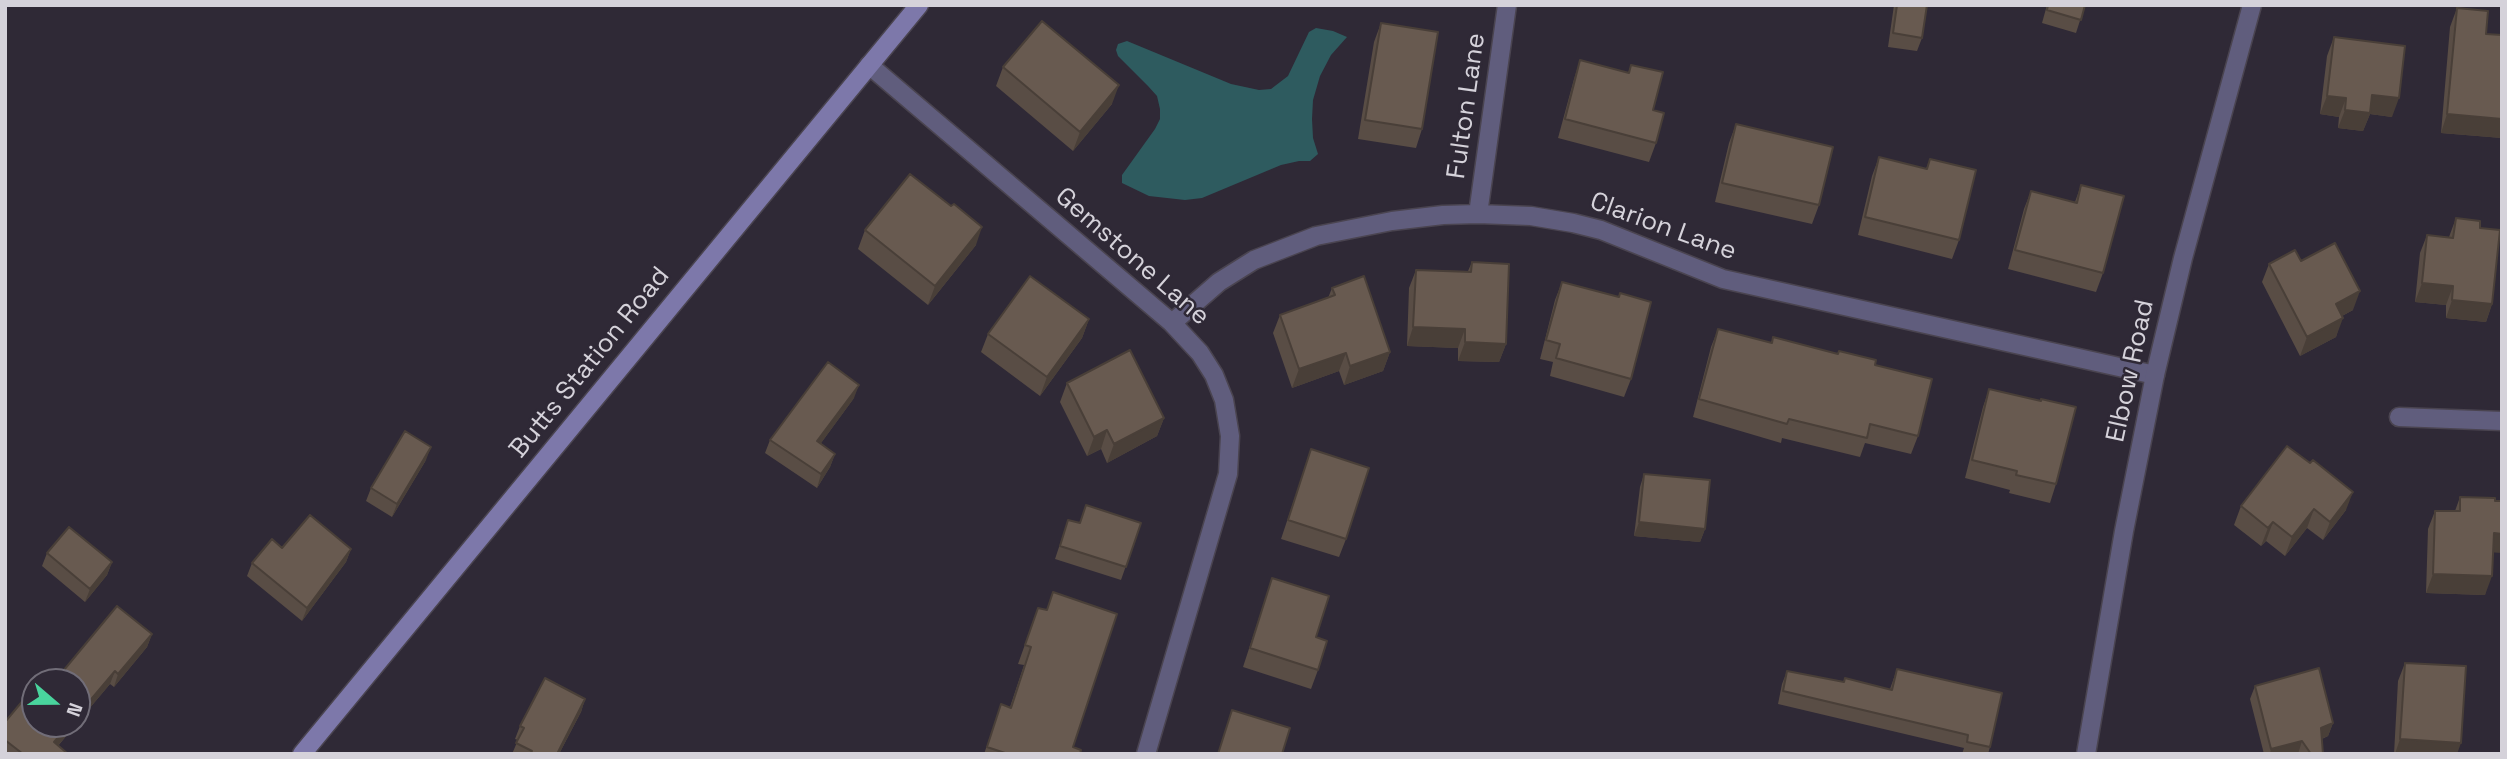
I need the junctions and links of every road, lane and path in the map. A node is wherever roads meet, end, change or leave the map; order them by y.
1 (919, 5) edge
2 (1507, 5) edge
3 (2252, 5) edge
4 (869, 65) junction
5 (1478, 214) junction
6 (1172, 323) junction
7 (2155, 375) junction
8 (2399, 417) dead end
9 (2502, 421) edge
10 (302, 754) edge
11 (1146, 754) edge
12 (2087, 754) edge

1 - 4 main road, Butts Station Road
2 - 5 street, Fulton Lane
3 - 7 street, Elbow Road
4 - 6 street, Gemstone Lane
4 - 10 main road, Butts Station Road
5 - 6 street, Clarion Lane
5 - 7 street, Clarion Lane
6 - 11 street, Gemstone Lane
7 - 12 street, Elbow Road
8 - 9 street

